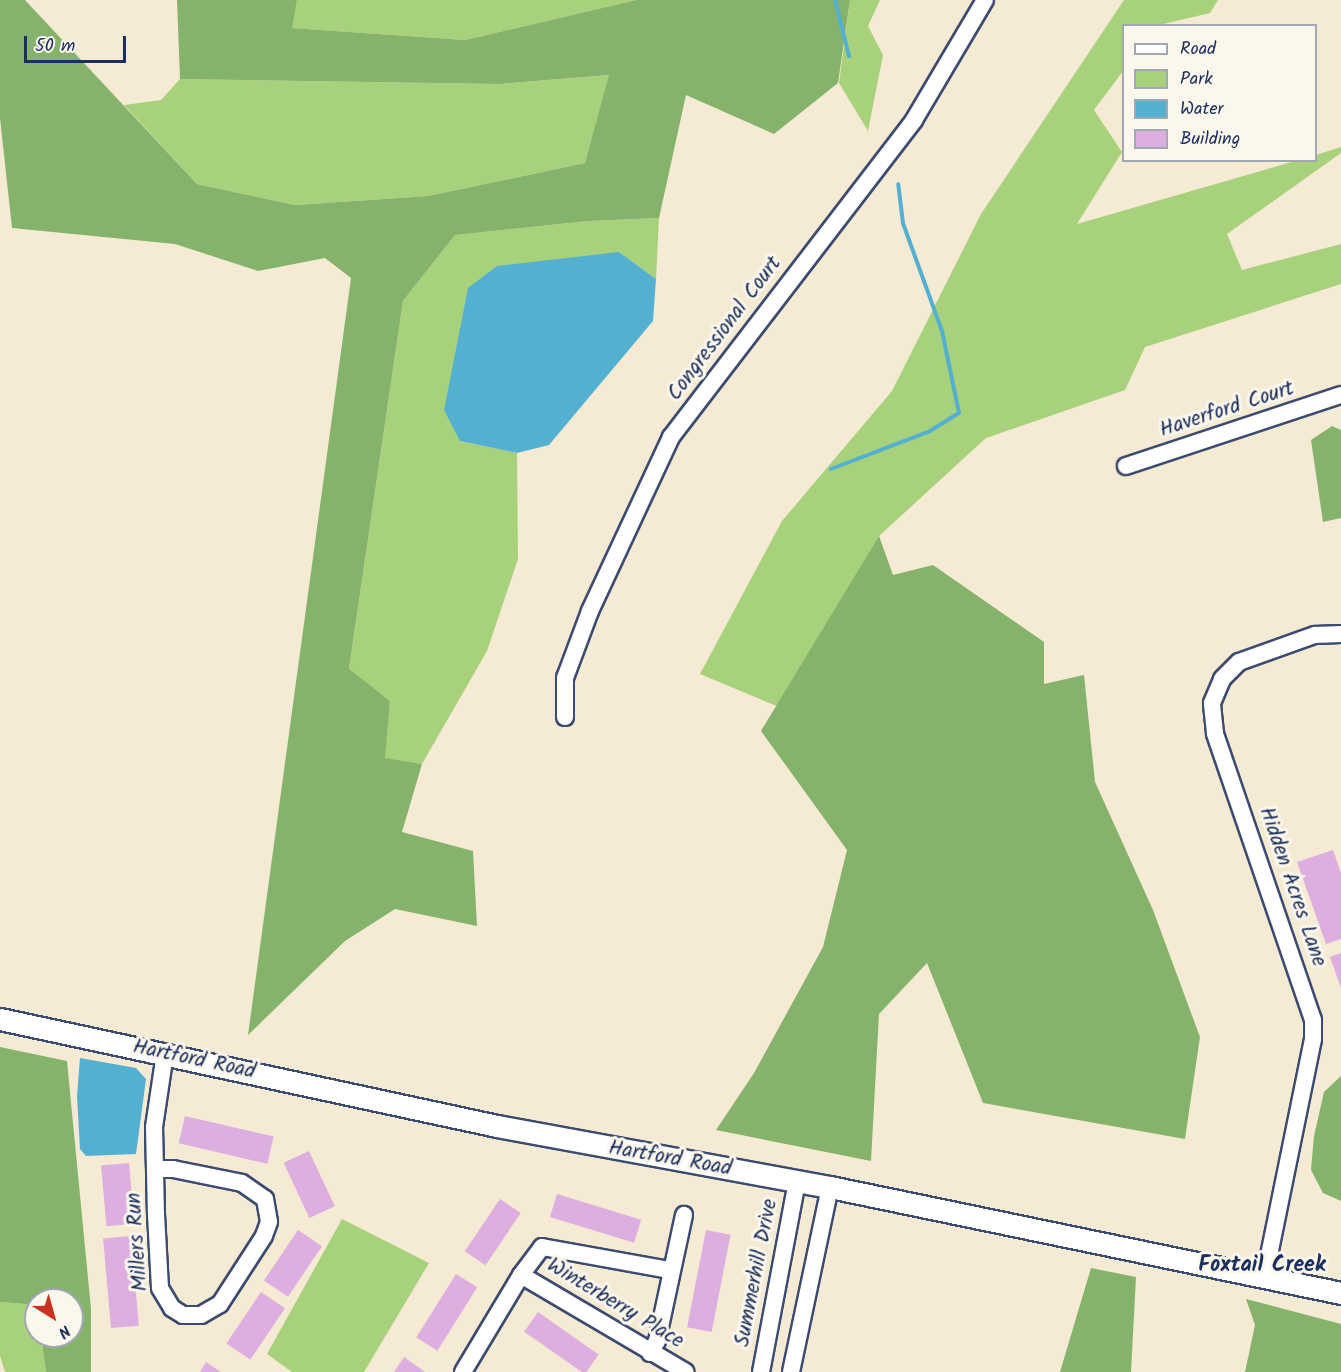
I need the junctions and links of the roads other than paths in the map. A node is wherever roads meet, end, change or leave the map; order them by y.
1 (986, 0) edge
2 (1341, 395) edge
3 (1126, 466) dead end
4 (1341, 634) edge
5 (565, 717) dead end
6 (0, 1019) edge
7 (165, 1053) junction
8 (155, 1169) junction
9 (797, 1182) junction
10 (830, 1187) junction
11 (684, 1215) dead end
12 (670, 1270) junction
13 (521, 1275) junction
14 (1265, 1275) junction
15 (1341, 1293) edge
16 (650, 1353) junction
17 (463, 1372) edge
18 (686, 1372) edge
19 (761, 1372) edge
20 (791, 1372) edge

1 - 5 street, Congressional Court
2 - 3 street, Haverford Court
4 - 14 street, Hidden Acres Lane
6 - 7 main road, Hartford Road
7 - 8 street, Millers Run
7 - 9 main road, Hartford Road
8 - 8 street, Millers Run
9 - 10 main road, Hartford Road
9 - 19 street, Summerhill Drive
10 - 14 main road, Hartford Road
10 - 20 street
11 - 12 street
12 - 13 street
12 - 16 street
13 - 16 street, Winterberry Place
13 - 17 street
14 - 15 main road, Hartford Road
16 - 18 street, Winterberry Place

